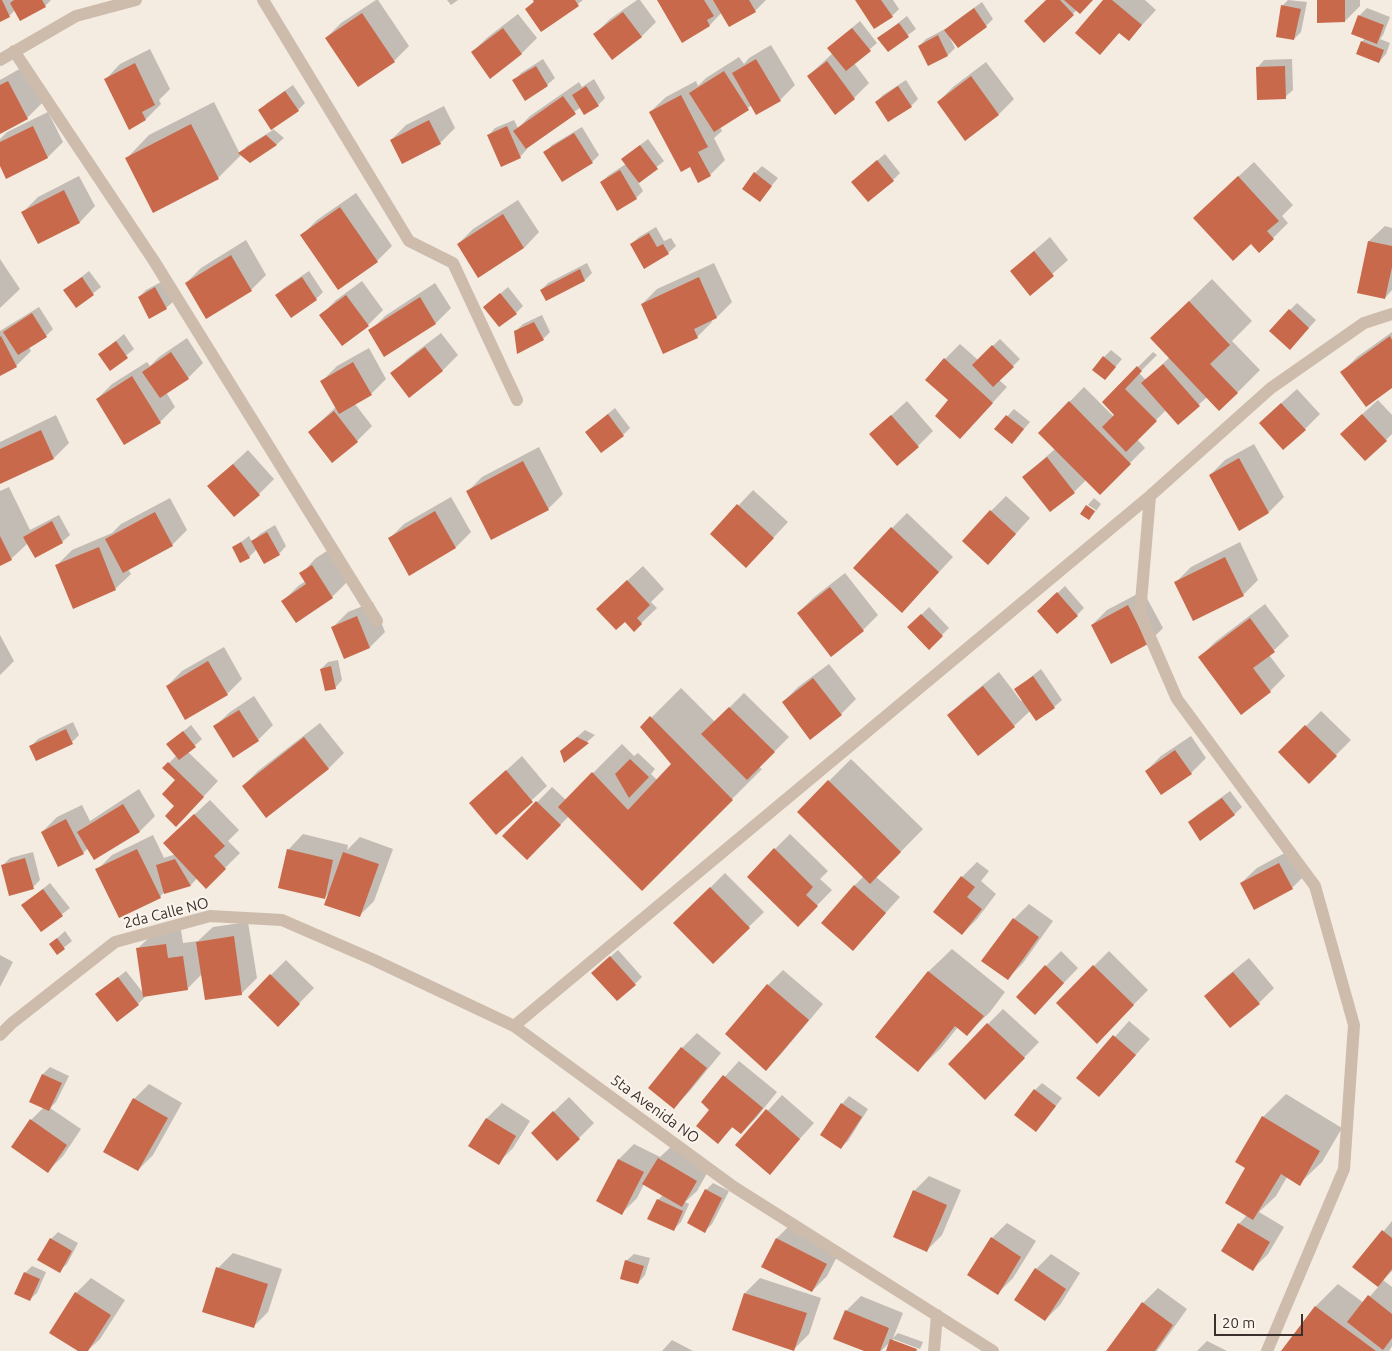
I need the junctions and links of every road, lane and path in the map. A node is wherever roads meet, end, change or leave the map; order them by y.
1 (136, 0) edge
2 (264, 0) edge
3 (14, 51) junction
4 (0, 60) edge
5 (1392, 314) edge
6 (517, 400) dead end
7 (1150, 496) junction
8 (377, 621) dead end
9 (282, 920) joint
10 (514, 1026) junction
11 (0, 1035) edge
12 (937, 1315) junction
13 (934, 1351) edge
14 (993, 1351) edge
15 (1267, 1351) edge

1 - 3 street
2 - 6 street
3 - 4 street
3 - 8 street
5 - 7 street
7 - 10 street
7 - 15 street
9 - 10 street, 5ta Avenida NO
9 - 11 street, 2da Calle NO
10 - 12 street, 5ta Avenida NO
12 - 13 street
12 - 14 street, 5ta Avenida NO

